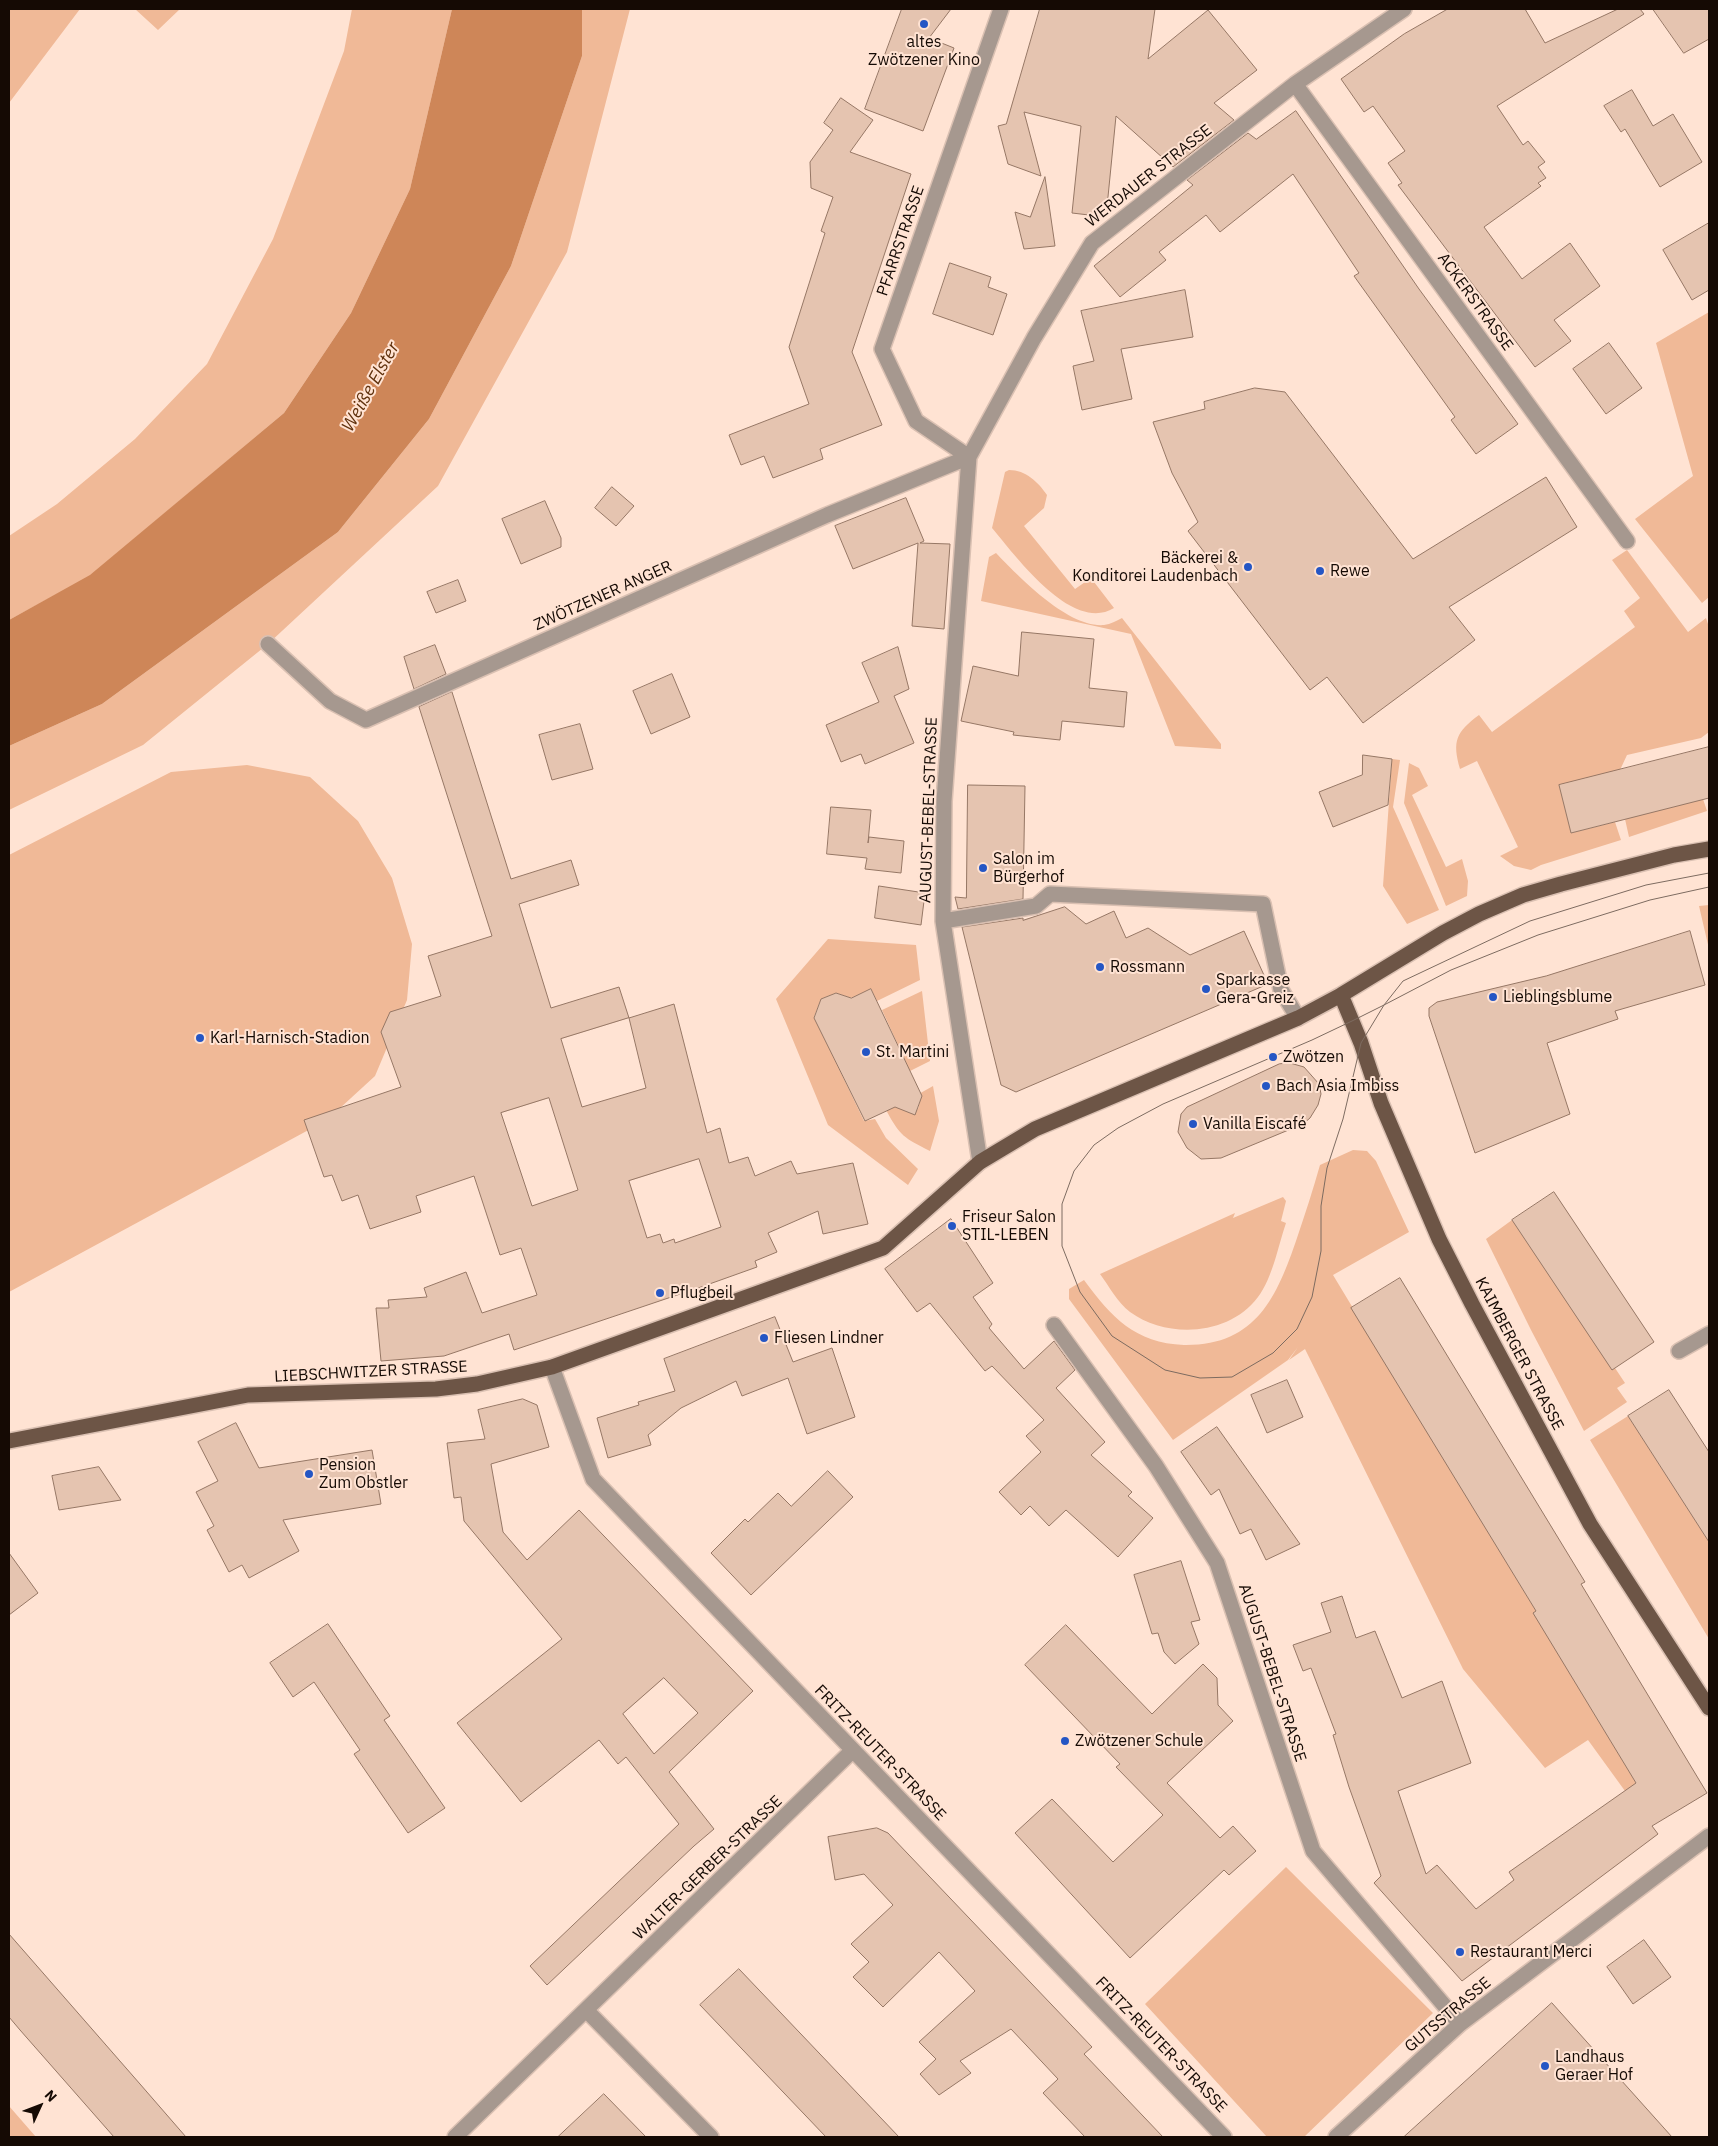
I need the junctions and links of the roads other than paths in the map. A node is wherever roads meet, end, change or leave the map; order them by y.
1 (1001, 9) edge
2 (1404, 9) edge
3 (1295, 84) junction
4 (969, 457) junction
5 (1627, 540) dead end
6 (268, 644) dead end
7 (1709, 849) edge
8 (943, 921) junction
9 (1341, 995) junction
10 (1298, 1018) junction
11 (980, 1162) junction
12 (1054, 1325) dead end
13 (1709, 1334) edge
14 (1679, 1351) dead end
15 (552, 1367) junction
16 (9, 1441) edge
17 (1709, 1708) edge
18 (853, 1750) junction
19 (1709, 1836) edge
20 (588, 2011) junction
21 (1460, 2024) junction
22 (455, 2137) edge
23 (711, 2137) edge
24 (1224, 2137) edge
25 (1336, 2137) edge

1 - 4 street, PFARRSTRASSE
2 - 3 street, WERDAUER STRASSE
3 - 4 street, WERDAUER STRASSE
3 - 5 street, ACKERSTRASSE
4 - 6 street, ZWÖTZENER ANGER
4 - 8 street, AUGUST-BEBEL-STRASSE
7 - 9 main road, LIEBSCHWITZER STRASSE
8 - 10 street
8 - 11 street, AUGUST-BEBEL-STRASSE
9 - 10 main road, LIEBSCHWITZER STRASSE
9 - 17 main road, KAIMBERGER STRASSE
10 - 11 main road, LIEBSCHWITZER STRASSE
11 - 15 main road, LIEBSCHWITZER STRASSE
12 - 21 street, AUGUST-BEBEL-STRASSE
13 - 14 street
15 - 16 main road, LIEBSCHWITZER STRASSE
15 - 18 street, FRITZ-REUTER-STRASSE
18 - 20 street, WALTER-GERBER-STRASSE
18 - 24 street, FRITZ-REUTER-STRASSE
19 - 21 street, GUTSSTRASSE
20 - 22 street, WALTER-GERBER-STRASSE
20 - 23 street
21 - 25 street, GUTSSTRASSE

